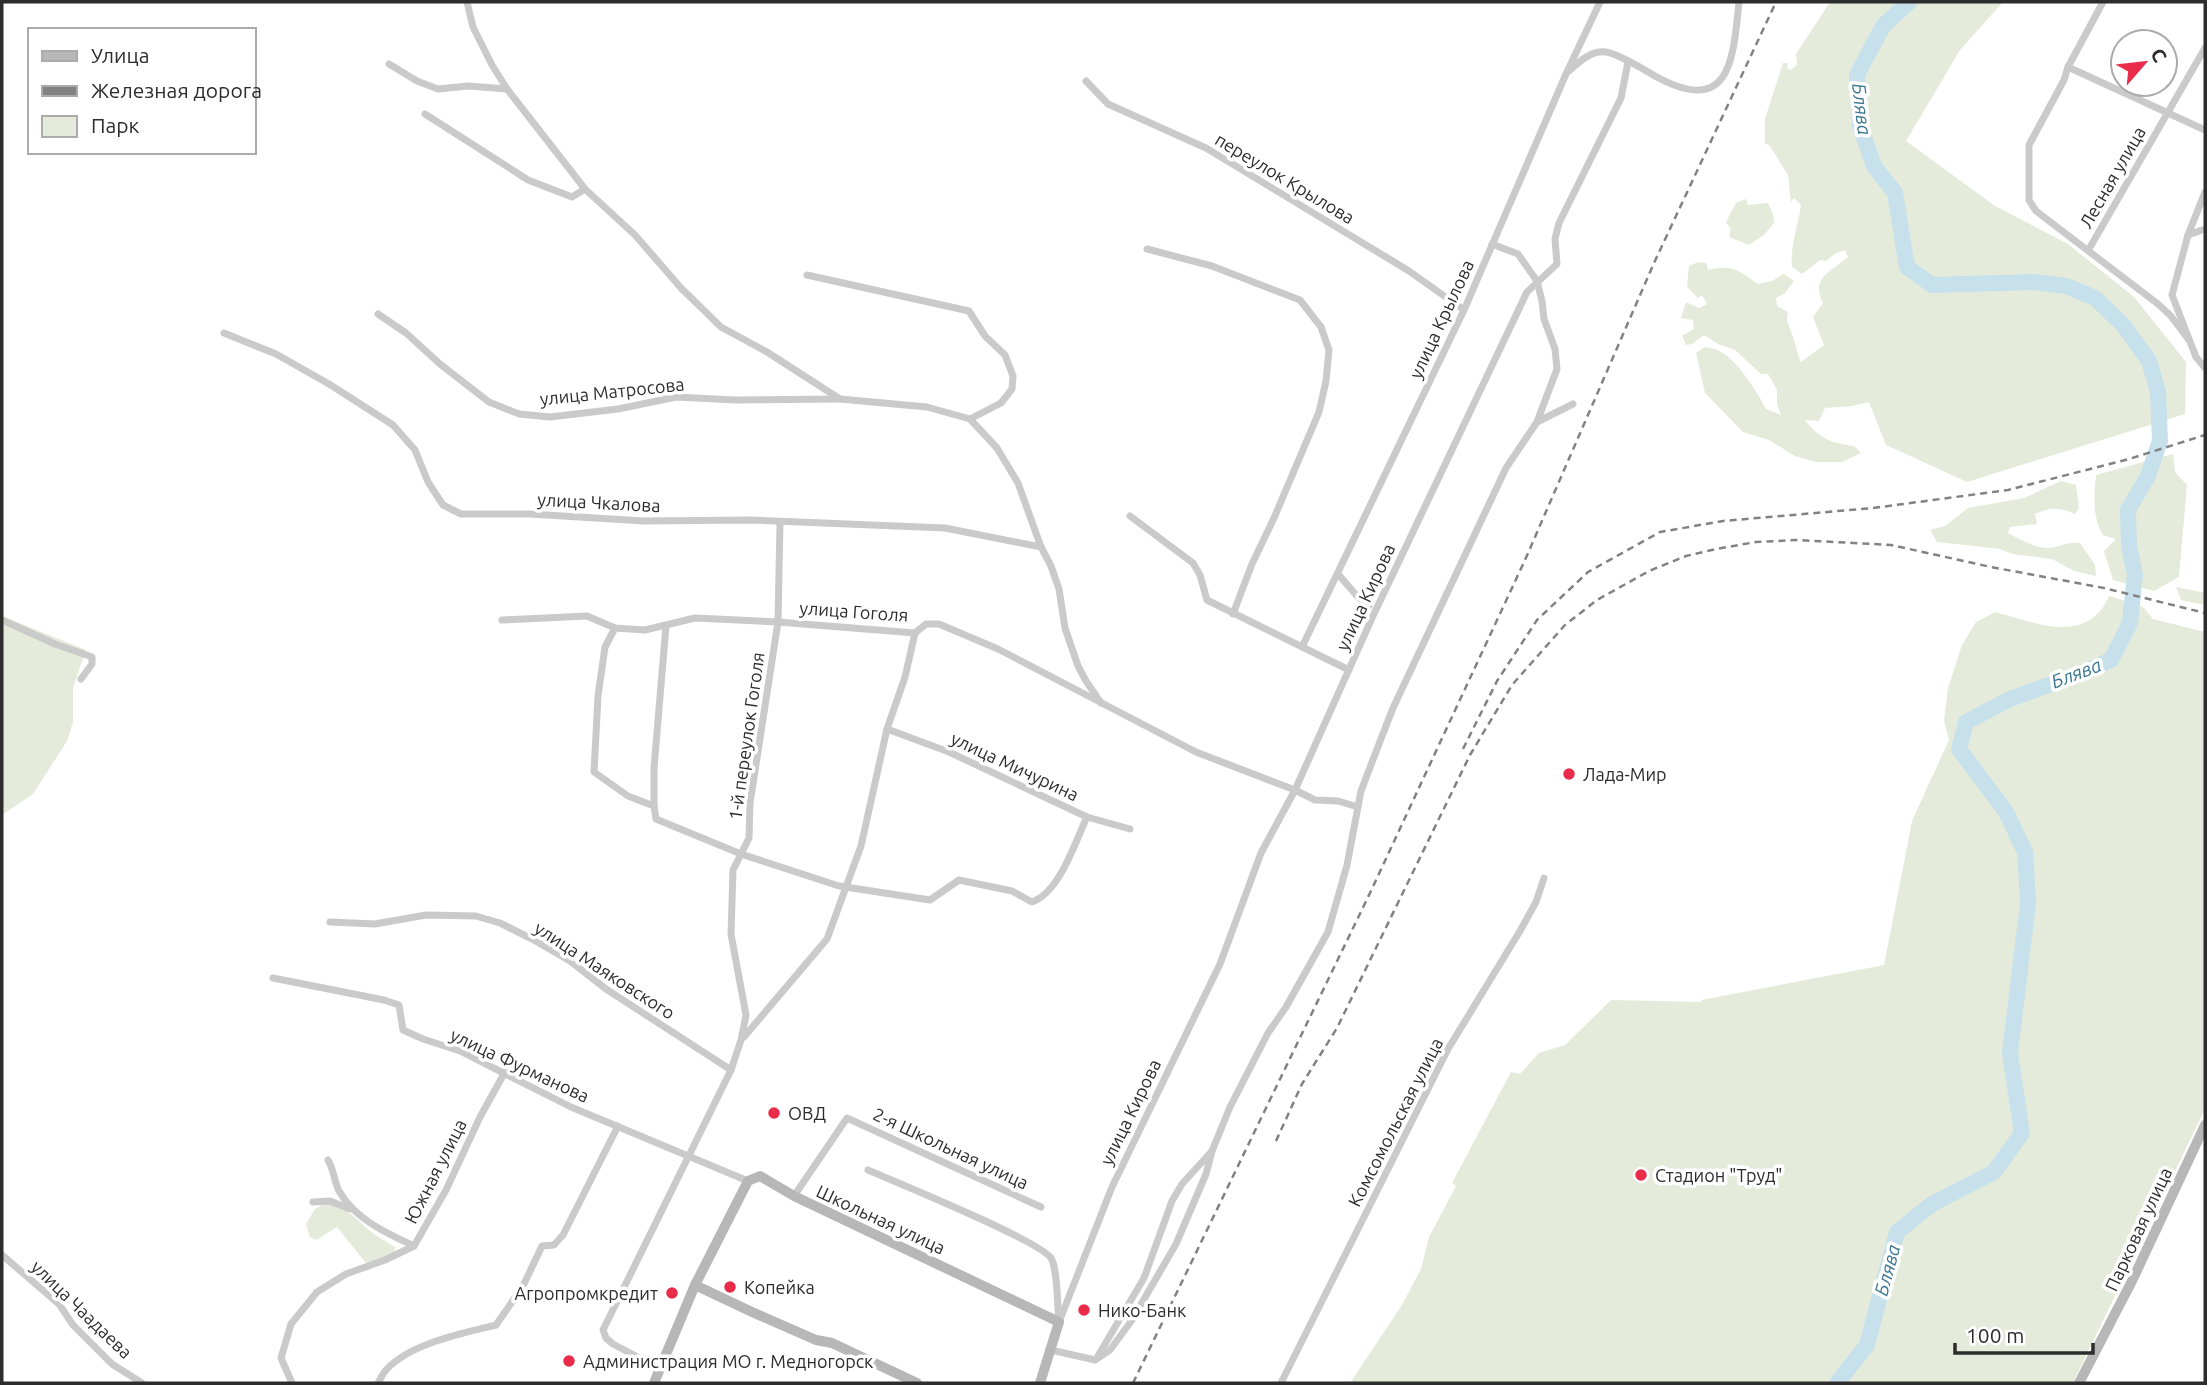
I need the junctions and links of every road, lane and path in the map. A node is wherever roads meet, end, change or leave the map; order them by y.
1 (467, 2) edge
2 (1600, 2) edge
3 (1739, 2) edge
4 (2103, 2) edge
5 (2205, 48) edge
6 (1628, 62) junction
7 (389, 64) dead end
8 (2068, 67) junction
9 (1566, 74) junction
10 (1086, 81) dead end
11 (507, 89) junction
12 (2167, 112) junction
13 (425, 114) dead end
14 (2205, 130) edge
15 (585, 189) junction
16 (2205, 192) edge
17 (2205, 229) edge
18 (2188, 235) junction
19 (1492, 244) junction
20 (1147, 249) dead end
21 (2088, 249) junction
22 (807, 275) dead end
23 (1537, 281) junction
24 (1464, 310) junction
25 (378, 314) dead end
26 (224, 333) dead end
27 (2189, 340) junction
28 (2205, 368) edge
29 (839, 399) junction
30 (1573, 404) dead end
31 (970, 419) junction
32 (1537, 422) junction
33 (1130, 516) dead end
34 (780, 522) junction
35 (1041, 547) junction
36 (1338, 574) junction
37 (1369, 606) dead end
38 (1233, 614) junction
39 (2, 620) edge
40 (502, 620) dead end
41 (778, 622) junction
42 (666, 626) junction
43 (615, 628) junction
44 (915, 633) junction
45 (1302, 646) junction
46 (1349, 670) junction
47 (81, 679) dead end
48 (1101, 703) junction
49 (887, 729) junction
50 (1295, 790) junction
51 (654, 806) junction
52 (1358, 807) junction
53 (1087, 817) junction
54 (1130, 829) dead end
55 (741, 854) junction
56 (1544, 878) dead end
57 (846, 890) junction
58 (330, 922) dead end
59 (273, 978) dead end
60 (741, 1040) junction
61 (731, 1070) junction
62 (505, 1072) junction
63 (2205, 1125) edge
64 (618, 1126) junction
65 (1212, 1151) junction
66 (689, 1155) junction
67 (328, 1160) dead end
68 (868, 1170) dead end
69 (748, 1181) junction
70 (794, 1196) junction
71 (313, 1202) dead end
72 (1041, 1207) dead end
73 (351, 1209) junction
74 (414, 1246) junction
75 (2, 1255) edge
76 (695, 1285) junction
77 (1059, 1322) junction
78 (1051, 1350) junction
79 (1095, 1360) junction
80 (660, 1369) junction
81 (142, 1383) edge
82 (292, 1383) edge
83 (378, 1383) edge
84 (654, 1383) edge
85 (917, 1383) edge
86 (1040, 1383) edge
87 (1281, 1383) edge
88 (2080, 1383) edge

1 - 11 street, улица Матросова
2 - 9 street, улица Крылова
3 - 6 street
4 - 8 street
5 - 12 street, Лесная улица
6 - 9 street
6 - 23 street, улица Кирова
7 - 11 street
8 - 12 street
8 - 21 street
9 - 19 street, улица Крылова
10 - 24 street, переулок Крылова
11 - 15 street, улица Матросова
12 - 14 street
12 - 21 street, Лесная улица
13 - 15 street
15 - 29 street, улица Матросова
16 - 18 street
17 - 18 street
18 - 27 street
19 - 23 street
19 - 24 street, улица Крылова
20 - 38 street
21 - 27 street
22 - 31 street
23 - 32 street
23 - 46 street, улица Кирова
24 - 36 street, улица Крылова
25 - 29 street, улица Матросова
26 - 34 street, улица Чкалова
27 - 28 street
29 - 31 street, улица Матросова
30 - 32 street
31 - 35 street
32 - 52 street
33 - 38 street
34 - 35 street, улица Чкалова
34 - 41 street, 1-й переулок Гоголя
35 - 48 street
36 - 37 street
36 - 45 street, улица Крылова
38 - 45 street
39 - 47 street
40 - 43 street, улица Гоголя
41 - 42 street, улица Гоголя
41 - 44 street, улица Гоголя
41 - 55 street, 1-й переулок Гоголя
42 - 43 street, улица Гоголя
42 - 51 street
43 - 51 street
44 - 48 street, улица Гоголя
44 - 49 street
45 - 46 street
46 - 50 street, улица Кирова
48 - 50 street, улица Гоголя
49 - 53 street, улица Мичурина
49 - 57 street
50 - 52 street, улица Гоголя
50 - 77 street, улица Кирова
51 - 55 street
52 - 65 street
53 - 54 street, улица Мичурина
53 - 57 street
55 - 57 street
55 - 60 street, 1-й переулок Гоголя
56 - 87 street, Комсомольская улица
57 - 60 street
58 - 61 street, улица Маяковского
59 - 62 street, улица Фурманова
60 - 61 street
61 - 66 street
62 - 64 street, улица Фурманова
62 - 74 street, Южная улица
63 - 88 street, Парковая улица
64 - 66 street, улица Фурманова
64 - 83 street
65 - 79 street
65 - 79 street
66 - 69 street, Школьная улица
66 - 80 street
67 - 73 street
68 - 77 street
69 - 70 street, Школьная улица
69 - 76 street
70 - 72 street, 2-я Школьная улица
70 - 77 street, Школьная улица
71 - 73 street
73 - 74 street
74 - 82 street, Южная улица
75 - 81 street, улица Чаадаева
76 - 80 street
76 - 85 street
77 - 78 street
78 - 79 street
78 - 86 street
80 - 84 street

